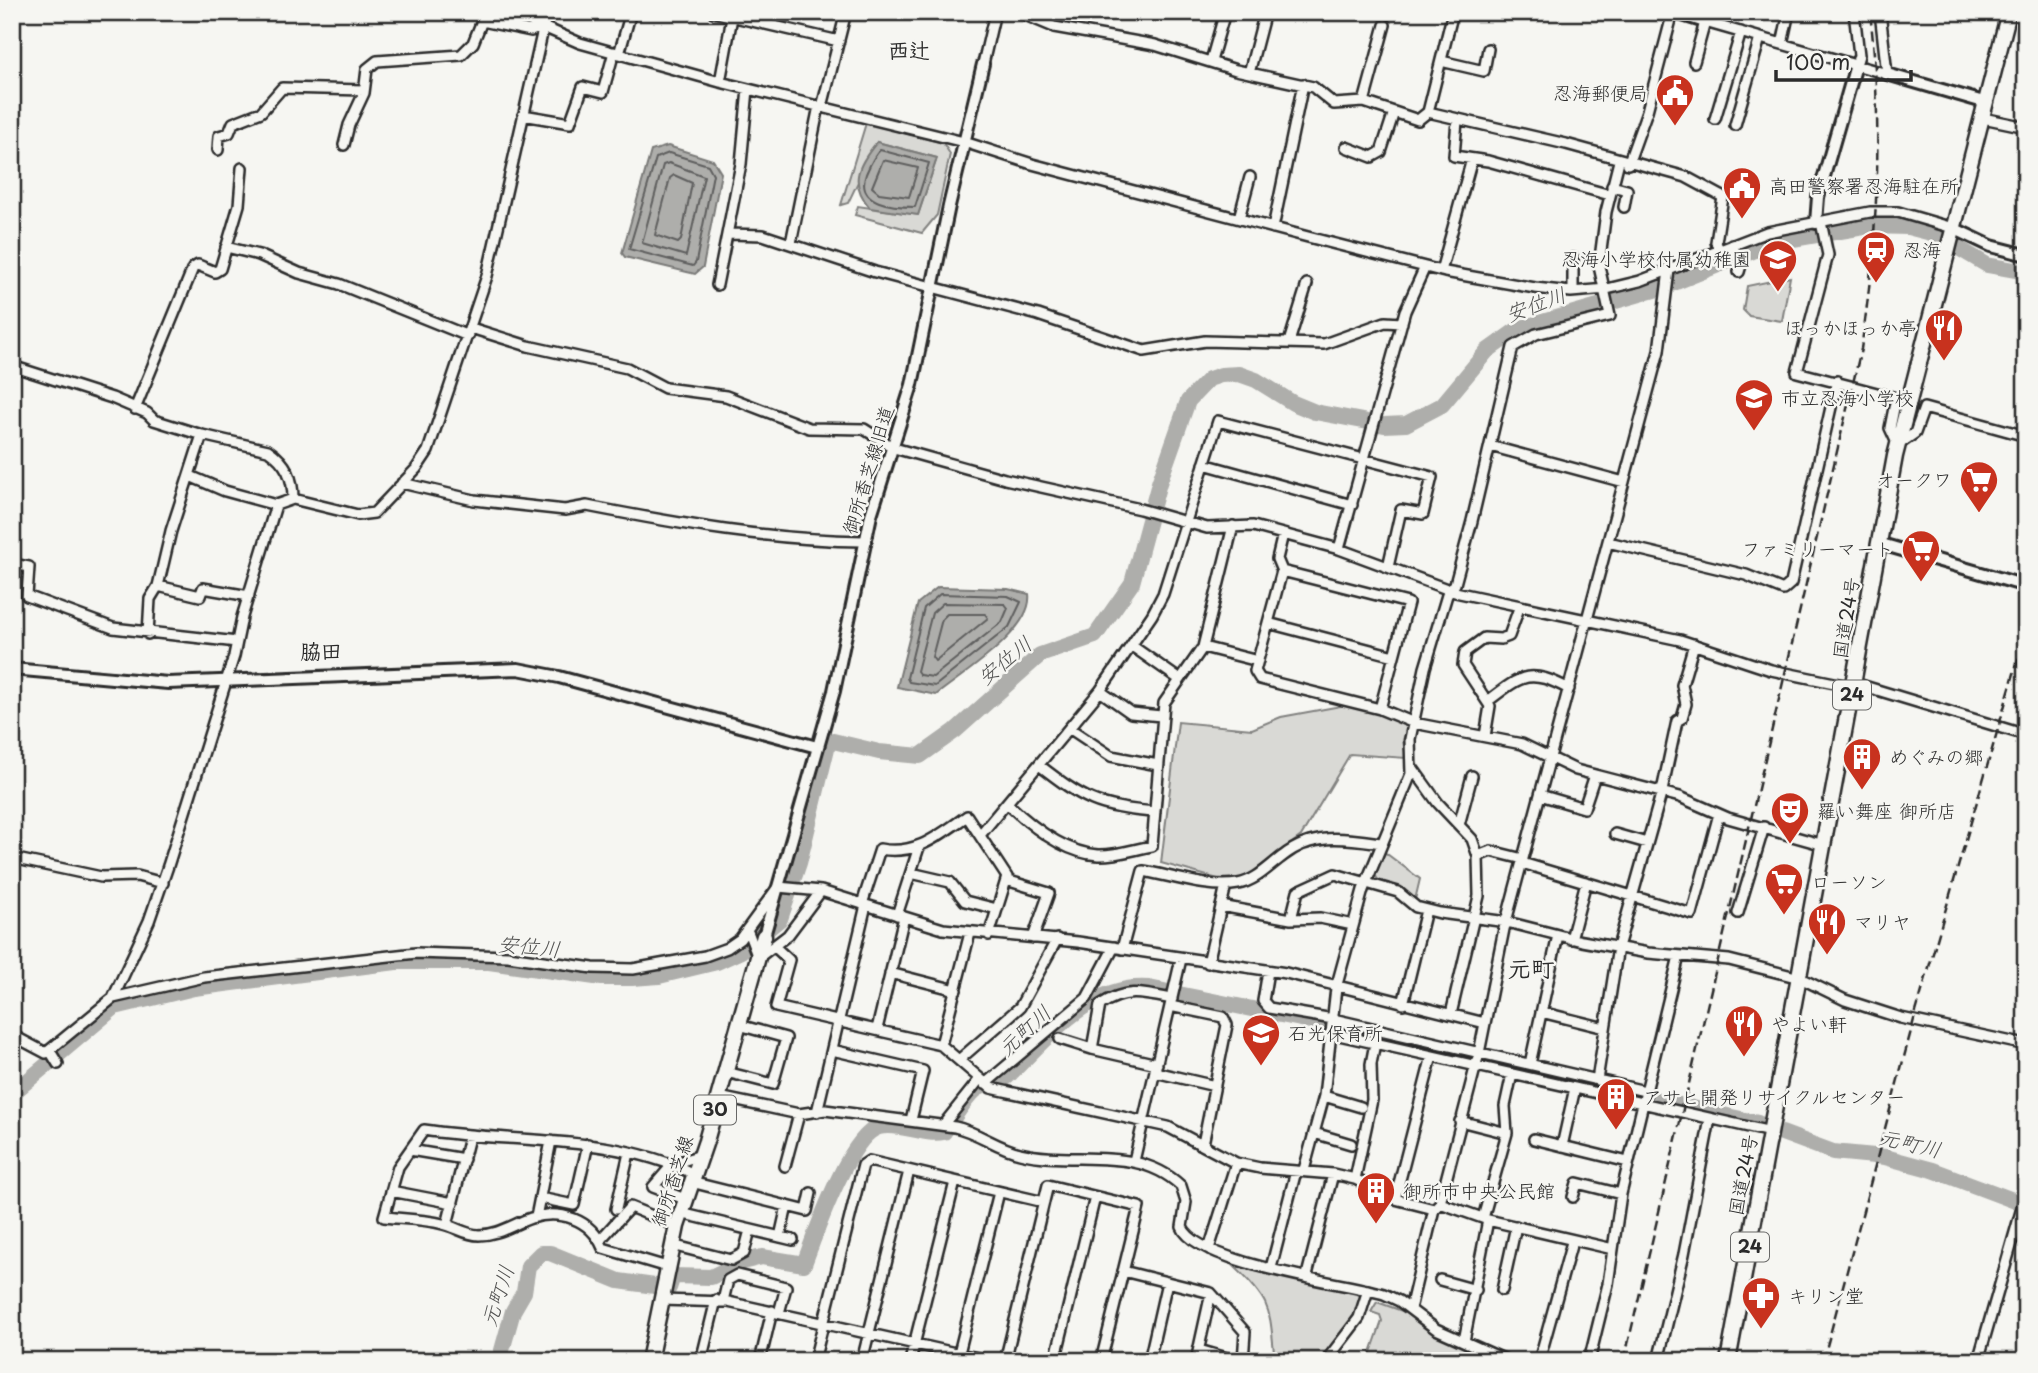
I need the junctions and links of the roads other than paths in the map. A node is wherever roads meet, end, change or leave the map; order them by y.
1 (509, 12) edge
2 (547, 12) edge
3 (631, 12) edge
4 (713, 12) edge
5 (846, 12) edge
6 (995, 12) edge
7 (1018, 12) edge
8 (1225, 12) edge
9 (1265, 12) edge
10 (1452, 12) edge
11 (1673, 12) edge
12 (1789, 12) edge
13 (1854, 12) edge
14 (1880, 12) edge
15 (2009, 12) edge
16 (733, 14) edge
17 (1704, 22) junction
18 (1385, 25) dead end
19 (542, 27) junction
20 (1741, 32) junction
21 (1760, 38) junction
22 (839, 41) junction
23 (1782, 44) junction
24 (1488, 50) dead end
25 (616, 53) junction
26 (1211, 61) junction
27 (1441, 61) junction
28 (1694, 62) dead end
29 (983, 64) joint
30 (1856, 65) junction
31 (1249, 73) junction
32 (1887, 74) junction
33 (720, 82) junction
34 (1303, 85) junction
35 (748, 89) junction
36 (364, 90) junction
37 (1364, 102) junction
38 (1987, 103) junction
39 (820, 106) junction
40 (1394, 112) junction
41 (1428, 112) junction
42 (523, 115) junction
43 (1983, 118) junction
44 (1715, 119) dead end
45 (1457, 121) junction
46 (1739, 121) dead end
47 (2026, 127) edge
48 (964, 142) junction
49 (344, 145) dead end
50 (1346, 148) dead end
51 (218, 150) dead end
52 (1472, 159) junction
53 (1624, 162) junction
54 (242, 169) dead end
55 (1251, 177) dead end
56 (1611, 191) junction
57 (1624, 207) dead end
58 (1239, 218) junction
59 (1820, 224) junction
60 (1273, 228) junction
61 (1952, 231) junction
62 (729, 234) junction
63 (791, 243) junction
64 (226, 247) junction
65 (1733, 247) junction
66 (1718, 251) junction
67 (2026, 255) edge
68 (1573, 258) dead end
69 (1425, 267) junction
70 (1740, 268) dead end
71 (1441, 271) junction
72 (1669, 274) junction
73 (1307, 284) dead end
74 (718, 285) dead end
75 (933, 288) junction
76 (1573, 291) junction
77 (1603, 292) junction
78 (1402, 323) junction
79 (469, 332) junction
80 (1289, 342) junction
81 (12, 366) edge
82 (1837, 381) junction
83 (135, 409) junction
84 (202, 435) junction
85 (2026, 436) edge
86 (1898, 445) junction
87 (1490, 446) junction
88 (894, 448) junction
89 (1365, 460) junction
90 (1204, 464) junction
91 (190, 476) junction
92 (1624, 482) junction
93 (402, 483) junction
94 (293, 499) junction
95 (276, 505) junction
96 (1352, 505) junction
97 (1186, 522) junction
98 (1233, 526) junction
99 (1283, 534) junction
100 (864, 541) junction
101 (1608, 542) junction
102 (1878, 543) junction
103 (1339, 549) junction
104 (12, 564) edge
105 (1388, 568) junction
106 (1282, 570) junction
107 (158, 586) junction
108 (2026, 586) edge
109 (1451, 589) junction
110 (249, 596) junction
111 (1519, 608) junction
112 (1587, 621) junction
113 (1268, 623) junction
114 (148, 634) junction
115 (237, 642) junction
116 (1694, 643) junction
117 (1132, 646) junction
118 (1203, 647) junction
119 (1394, 656) junction
120 (1258, 661) junction
121 (12, 669) edge
122 (1179, 679) junction
123 (226, 681) junction
124 (1854, 685) junction
125 (1569, 689) junction
126 (1100, 691) junction
127 (1488, 701) junction
128 (1380, 709) junction
129 (1161, 716) junction
130 (1414, 723) junction
131 (1069, 728) junction
132 (2026, 735) edge
133 (1485, 736) junction
134 (817, 747) junction
135 (1551, 757) junction
136 (1039, 765) junction
137 (1158, 765) junction
138 (1412, 767) junction
139 (1472, 775) dead end
140 (1595, 775) junction
141 (1662, 791) junction
142 (1540, 795) junction
143 (1008, 804) junction
144 (1154, 812) junction
145 (1719, 814) junction
146 (1459, 825) junction
147 (1764, 827) junction
148 (1615, 834) dead end
149 (980, 835) junction
150 (1381, 843) junction
151 (1647, 843) junction
152 (1824, 845) junction
153 (919, 848) junction
154 (1478, 856) junction
155 (12, 858) edge
156 (1522, 861) junction
157 (911, 873) junction
158 (1006, 880) junction
159 (1366, 882) junction
160 (1586, 882) junction
161 (163, 883) junction
162 (1226, 885) junction
163 (780, 887) junction
164 (821, 891) junction
165 (1632, 896) junction
166 (864, 904) junction
167 (1221, 906) junction
168 (997, 909) junction
169 (1426, 909) junction
170 (1738, 913) dead end
171 (901, 916) junction
172 (1291, 919) junction
173 (1473, 919) junction
174 (1507, 922) junction
175 (1353, 925) junction
176 (971, 933) junction
177 (989, 934) junction
178 (1558, 935) junction
179 (1033, 938) junction
180 (1057, 939) junction
181 (1571, 939) junction
182 (754, 941) junction
183 (775, 947) junction
184 (1618, 947) junction
185 (1118, 948) junction
186 (1679, 956) junction
187 (1181, 960) junction
188 (1208, 963) junction
189 (1268, 971) junction
190 (890, 974) junction
191 (1800, 978) junction
192 (1336, 988) junction
193 (956, 990) junction
194 (114, 998) junction
195 (1171, 1002) junction
196 (1403, 1003) junction
197 (1541, 1012) junction
198 (1451, 1014) junction
199 (1333, 1019) junction
200 (839, 1021) junction
201 (1485, 1023) junction
202 (739, 1026) junction
203 (1605, 1028) junction
204 (877, 1029) junction
205 (1330, 1033) junction
206 (12, 1035) edge
207 (1059, 1039) dead end
208 (1375, 1043) junction
209 (942, 1045) junction
210 (2026, 1045) edge
211 (1092, 1049) junction
212 (832, 1050) junction
213 (50, 1051) junction
214 (1479, 1053) junction
215 (1432, 1056) junction
216 (960, 1059) junction
217 (58, 1064) dead end
218 (1530, 1064) junction
219 (1475, 1065) junction
220 (1156, 1068) junction
221 (726, 1072) junction
222 (1512, 1074) junction
223 (1597, 1080) junction
224 (985, 1084) junction
225 (1215, 1086) junction
226 (1575, 1088) junction
227 (1645, 1091) junction
228 (1324, 1096) junction
229 (719, 1097) junction
230 (1642, 1103) junction
231 (1361, 1107) dead end
232 (817, 1112) junction
233 (799, 1114) junction
234 (1710, 1119) junction
235 (911, 1120) junction
236 (1460, 1121) junction
237 (1142, 1122) junction
238 (943, 1125) junction
239 (1771, 1132) junction
240 (1314, 1133) junction
241 (1507, 1133) junction
242 (469, 1137) junction
243 (1534, 1139) dead end
244 (551, 1140) junction
245 (588, 1144) junction
246 (1203, 1144) junction
247 (1351, 1144) dead end
248 (1562, 1146) junction
249 (410, 1150) junction
250 (629, 1153) junction
251 (701, 1155) junction
252 (464, 1159) junction
253 (783, 1160) dead end
254 (1134, 1161) junction
255 (1628, 1162) junction
256 (1236, 1163) junction
257 (673, 1164) junction
258 (1300, 1170) junction
259 (909, 1171) junction
260 (1333, 1174) junction
261 (692, 1178) junction
262 (1355, 1179) junction
263 (955, 1182) junction
264 (391, 1191) junction
265 (999, 1192) junction
266 (811, 1193) dead end
267 (1621, 1194) junction
268 (1095, 1197) junction
269 (1573, 1197) dead end
270 (540, 1198) junction
271 (685, 1199) junction
272 (1395, 1199) junction
273 (2024, 1200) edge
274 (1044, 1202) junction
275 (453, 1203) junction
276 (786, 1206) junction
277 (1437, 1206) junction
278 (616, 1209) dead end
279 (536, 1217) junction
280 (1486, 1219) junction
281 (678, 1220) junction
282 (447, 1225) junction
283 (1516, 1226) junction
284 (750, 1230) junction
285 (780, 1237) junction
286 (600, 1240) junction
287 (793, 1240) dead end
288 (1572, 1242) junction
289 (672, 1245) junction
290 (1209, 1249) junction
291 (1613, 1249) junction
292 (667, 1267) junction
293 (1271, 1268) junction
294 (1123, 1271) junction
295 (1307, 1275) junction
296 (1440, 1280) dead end
297 (1167, 1282) junction
298 (1368, 1290) junction
299 (1476, 1290) junction
300 (1502, 1290) dead end
301 (663, 1292) junction
302 (1211, 1293) junction
303 (719, 1301) junction
304 (1410, 1308) junction
305 (775, 1312) junction
306 (823, 1323) junction
307 (869, 1333) junction
308 (1464, 1341) junction
309 (914, 1343) junction
310 (1199, 1350) junction
311 (960, 1358) edge
312 (652, 1360) edge
313 (701, 1361) edge
314 (760, 1361) edge
315 (814, 1361) edge
316 (862, 1361) edge
317 (910, 1361) edge
318 (991, 1361) edge
319 (1005, 1361) edge
320 (1055, 1361) edge
321 (1101, 1361) edge
322 (1149, 1361) edge
323 (1196, 1361) edge
324 (1237, 1361) edge
325 (1243, 1361) edge
326 (1326, 1361) edge
327 (1508, 1361) edge
328 (1539, 1361) edge
329 (1589, 1361) edge
330 (1658, 1361) edge
331 (1728, 1361) edge
332 (1978, 1361) edge

1 - 19 street
2 - 19 street
3 - 25 street
4 - 16 street
5 - 22 street
6 - 29 street, 御所香芝線旧道
7 - 26 street
8 - 26 street
9 - 31 street
10 - 27 street
11 - 17 street
11 - 53 street
12 - 23 street
13 - 30 street
14 - 32 street
15 - 38 main road, 国道24号 / 24
16 - 22 street
16 - 33 street
17 - 20 street
17 - 28 street
18 - 37 street
19 - 25 street
19 - 36 street
19 - 42 street
20 - 21 street
20 - 44 street
21 - 23 street
21 - 46 street
22 - 39 street
23 - 30 street
24 - 27 street
25 - 33 street
25 - 42 street
26 - 31 street
27 - 41 street
29 - 48 street, 御所香芝線旧道
30 - 32 street
30 - 59 street
31 - 34 street
32 - 38 street
33 - 35 street
34 - 37 street
34 - 60 street
35 - 39 street
35 - 62 street
36 - 49 street
36 - 51 street
37 - 40 street
38 - 43 main road, 国道24号 / 24
39 - 48 street
39 - 63 street
40 - 41 street
40 - 50 street
41 - 45 street
42 - 79 street
43 - 47 street
43 - 61 main road, 国道24号 / 24
45 - 52 street
45 - 53 street
48 - 58 street
48 - 75 street, 御所香芝線旧道
52 - 56 street
52 - 71 street
53 - 56 street
53 - 66 street
54 - 64 street
55 - 58 street
56 - 57 street
56 - 77 street
58 - 60 street
59 - 61 street
59 - 65 street
59 - 82 street
60 - 69 street
61 - 67 street
61 - 86 main road, 国道24号 / 24
62 - 63 street
62 - 74 street
63 - 75 street
64 - 79 street
64 - 83 street
65 - 66 street
65 - 70 street
66 - 72 street
68 - 76 street
69 - 71 street
69 - 78 street
71 - 76 street
72 - 77 street
72 - 92 street
73 - 80 street
75 - 80 street
75 - 88 street, 御所香芝線旧道
76 - 77 street
77 - 87 street
78 - 80 street
78 - 89 street
79 - 88 street
79 - 93 street
81 - 83 street
82 - 86 street
82 - 101 street
83 - 84 street
84 - 91 street
84 - 94 street
85 - 86 street
86 - 102 main road, 国道24号 / 24
87 - 92 street
87 - 109 street
88 - 97 street
88 - 100 street, 御所香芝線旧道
89 - 90 street
89 - 96 street
89 - 105 street
90 - 96 street
90 - 97 street
91 - 95 street
91 - 107 street
92 - 101 street
93 - 94 street
93 - 100 street
94 - 95 street
95 - 110 street
96 - 103 street
97 - 98 street
97 - 117 street
98 - 99 street
98 - 118 street
99 - 103 street
99 - 106 street
100 - 134 street, 御所香芝線旧道
101 - 112 street
102 - 108 street
102 - 124 main road, 国道24号 / 24
103 - 105 street
104 - 114 street
105 - 109 street
106 - 113 street
106 - 119 street
107 - 110 street
107 - 114 street
109 - 111 street
109 - 130 street
110 - 115 street
111 - 112 street
111 - 127 street
112 - 116 street
112 - 125 street
113 - 119 street
113 - 120 street
114 - 115 street
115 - 123 street
116 - 124 street
116 - 141 street
117 - 122 street
117 - 126 street
118 - 120 street
118 - 122 street
119 - 128 street
120 - 128 street
121 - 123 street
122 - 129 street
123 - 134 street
123 - 161 street
124 - 132 street
124 - 152 main road, 国道24号 / 24
125 - 127 street
125 - 135 street
126 - 129 street
126 - 131 street
127 - 133 street
128 - 130 street
129 - 137 street
130 - 133 street
130 - 138 street
131 - 136 street
131 - 137 street
133 - 135 street
134 - 163 street, 御所香芝線旧道
135 - 140 street
135 - 142 street
136 - 143 street
136 - 144 street
137 - 144 street
138 - 146 street
138 - 150 street
139 - 146 street
140 - 141 street
140 - 142 street
141 - 145 street
141 - 151 street
142 - 156 street
143 - 144 street
143 - 149 street
145 - 147 street
145 - 165 street
146 - 154 street
147 - 152 street
147 - 170 street
148 - 151 street
149 - 153 street
149 - 158 street
150 - 159 street
150 - 162 street
151 - 165 street
152 - 191 main road, 国道24号 / 24
153 - 157 street
153 - 166 street
154 - 156 street
154 - 173 street
155 - 161 street
156 - 160 street
156 - 174 street
157 - 168 street
157 - 171 street
158 - 168 street
158 - 179 street
159 - 169 street
159 - 172 street
159 - 175 street
160 - 165 street
160 - 181 street
161 - 194 street
162 - 167 street
162 - 185 street
163 - 164 street
163 - 182 street
163 - 182 street, 御所香芝線旧道
164 - 166 street
164 - 183 street
165 - 184 street
166 - 171 street
166 - 200 street
167 - 172 street
167 - 188 street
168 - 177 street
169 - 173 street
169 - 196 street
171 - 176 street
171 - 190 street
172 - 175 street
173 - 174 street
173 - 198 street
174 - 178 street
174 - 201 street
175 - 192 street
176 - 177 street
176 - 193 street
177 - 179 street
178 - 181 street
178 - 197 street
179 - 180 street
180 - 185 street
180 - 216 street
181 - 184 street
182 - 183 street
182 - 194 street
182 - 202 main road, 御所香芝線 / 30
183 - 200 street
184 - 186 street
184 - 203 street
185 - 187 street
185 - 224 street
186 - 191 street
186 - 227 street
187 - 188 street
187 - 195 street
188 - 189 street
189 - 192 street
189 - 199 street
190 - 193 street
190 - 204 street
191 - 210 street
191 - 239 main road, 国道24号 / 24
192 - 196 street
192 - 199 street
193 - 209 street
194 - 213 street
195 - 211 street
195 - 220 street
195 - 225 street
196 - 198 street
197 - 203 street
197 - 218 street
198 - 201 street
199 - 205 street
199 - 214 street
200 - 204 street
200 - 212 street
201 - 214 street
202 - 221 main road, 御所香芝線 / 30
202 - 221 street
203 - 223 street
204 - 209 street
205 - 208 street
205 - 228 street
206 - 213 street
207 - 211 street
208 - 215 street
208 - 262 street
209 - 216 street
211 - 220 street
212 - 232 street
212 - 235 street
213 - 217 street
214 - 218 street
214 - 219 street
215 - 219 street
215 - 272 street
216 - 224 street
218 - 223 street
219 - 222 street
219 - 236 street
220 - 225 street
220 - 237 street
221 - 229 main road, 御所香芝線 / 30
222 - 226 street
222 - 241 street
223 - 227 street
224 - 237 street
224 - 238 street
225 - 246 street
226 - 230 street
226 - 248 street
227 - 230 street
228 - 231 street
228 - 240 street
229 - 233 street
229 - 251 main road, 御所香芝線 / 30
230 - 234 street
230 - 255 street
232 - 233 street
232 - 235 street
233 - 253 street
234 - 239 street
234 - 330 street
235 - 238 street
236 - 241 street
236 - 277 street
237 - 246 street
237 - 254 street
238 - 254 street
239 - 331 main road, 国道24号 / 24
240 - 247 street
240 - 258 street
241 - 280 street
242 - 244 street
242 - 249 street
242 - 252 street
243 - 248 street
244 - 245 street
244 - 270 street
245 - 250 street
245 - 270 street
246 - 256 street
248 - 255 street
249 - 252 street
249 - 264 street
250 - 257 street
250 - 278 street
251 - 257 street
251 - 261 main road, 御所香芝線 / 30
252 - 275 street
254 - 290 street
255 - 267 street
256 - 258 street
256 - 290 street
257 - 261 street
257 - 271 street
258 - 260 street
258 - 293 street
259 - 263 street
259 - 306 street
259 - 307 street
260 - 262 street
260 - 295 street
261 - 271 main road, 御所香芝線 / 30
261 - 276 street
262 - 272 street
263 - 265 street
263 - 309 street
264 - 275 street
264 - 282 street
265 - 274 street
265 - 311 street
266 - 276 street
267 - 269 street
267 - 291 street
268 - 274 street
268 - 294 street
268 - 320 street
270 - 279 street
271 - 281 main road, 御所香芝線 / 30
272 - 277 street
273 - 332 street
274 - 319 street
275 - 282 street
276 - 285 street
277 - 280 street
277 - 304 street
279 - 282 street
279 - 286 street
280 - 283 street
280 - 299 street
281 - 284 street
281 - 286 street
281 - 289 main road, 御所香芝線 / 30
283 - 288 street
283 - 300 street
284 - 285 street
284 - 289 street
285 - 287 street
286 - 292 street
288 - 291 street
288 - 328 street
289 - 292 main road, 御所香芝線 / 30
290 - 293 street
291 - 329 street
292 - 301 main road, 御所香芝線 / 30
293 - 295 street
294 - 297 street
294 - 321 street
295 - 298 street
296 - 299 street
297 - 302 street
297 - 322 street
298 - 304 street
298 - 326 street
299 - 308 street
301 - 303 street
301 - 312 main road, 御所香芝線 / 30
302 - 310 street
302 - 325 street
303 - 305 street
303 - 305 street
303 - 313 street
304 - 308 street
305 - 306 street
305 - 314 street
306 - 307 street
306 - 315 street
307 - 309 street
307 - 316 street
308 - 327 street
309 - 311 street
309 - 317 street
310 - 323 street
310 - 324 street
311 - 318 street

